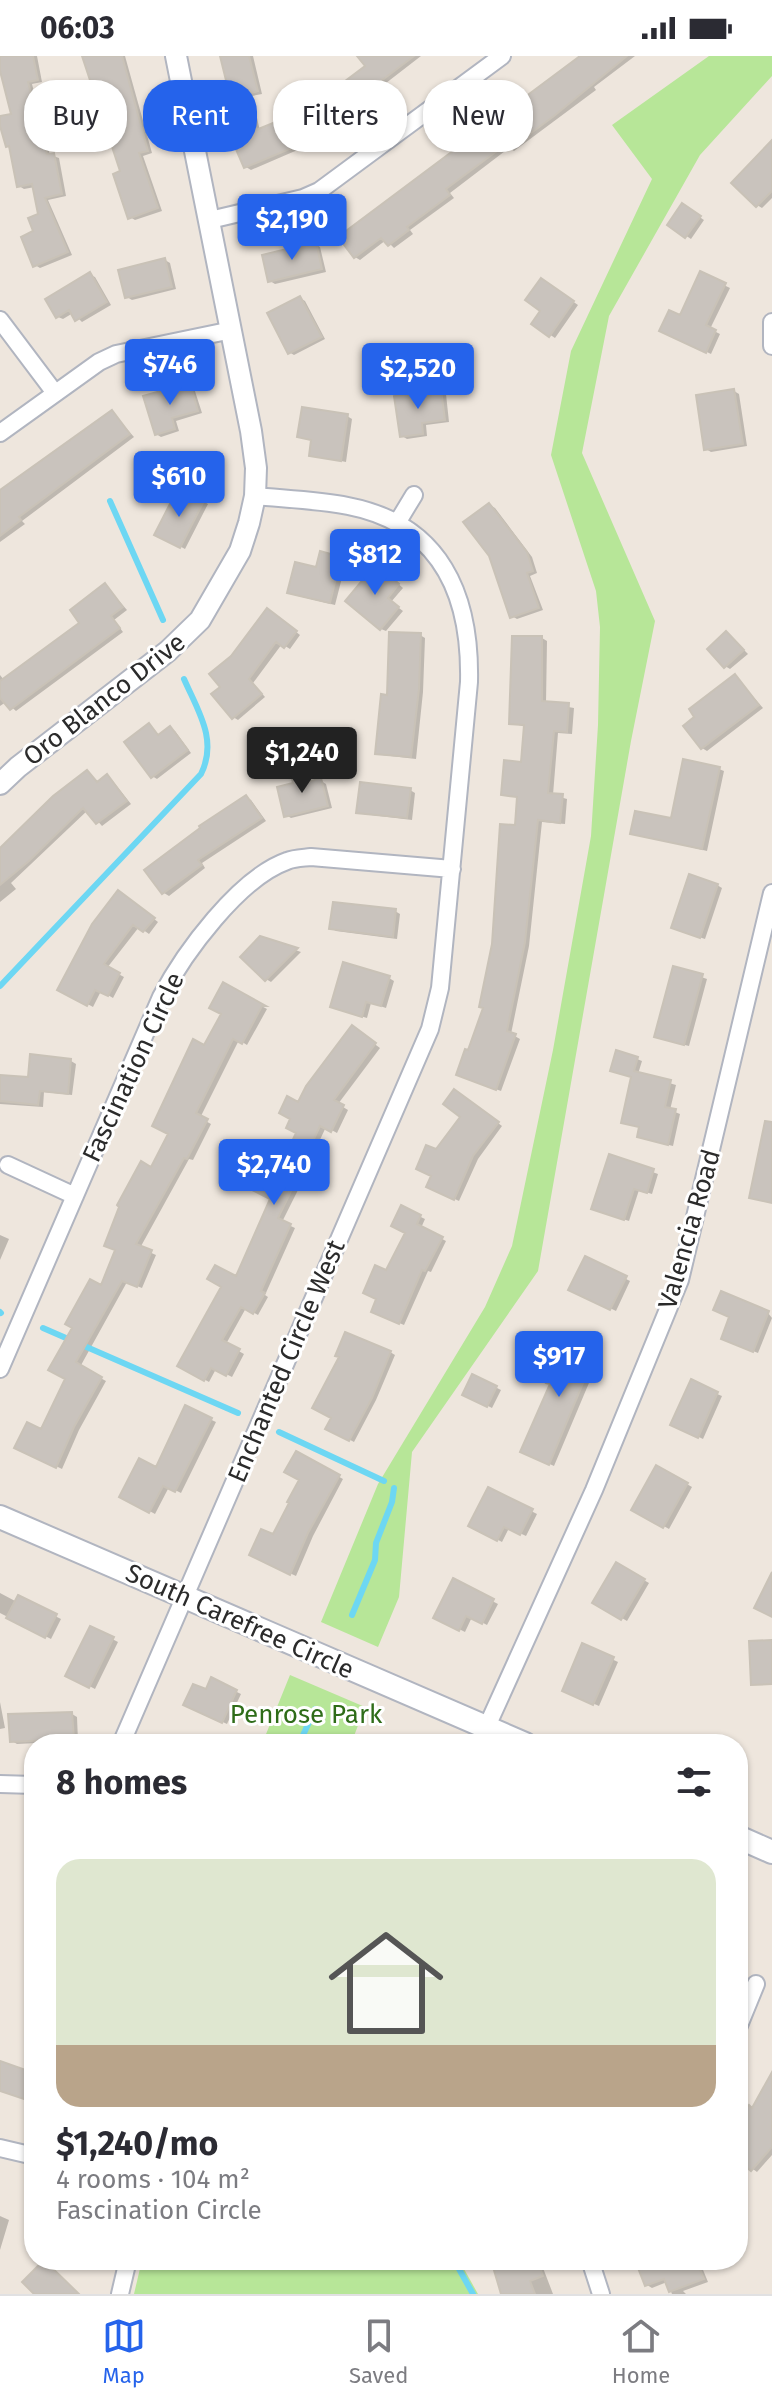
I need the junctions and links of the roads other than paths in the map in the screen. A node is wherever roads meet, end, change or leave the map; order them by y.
1 (176, 56) edge
2 (502, 56) edge
3 (210, 220) junction
4 (0, 320) edge
5 (772, 322) edge
6 (232, 330) junction
7 (772, 346) edge
8 (55, 393) junction
9 (0, 433) edge
10 (414, 495) dead end
11 (255, 496) junction
12 (397, 523) junction
13 (0, 784) edge
14 (452, 869) junction
15 (772, 893) edge
16 (8, 1165) dead end
17 (75, 1196) junction
18 (0, 1369) edge
19 (0, 1517) edge
20 (185, 1596) junction
21 (125, 1734) edge
22 (479, 1734) edge
23 (484, 1734) edge
24 (0, 1784) edge
25 (24, 1785) edge
26 (748, 1841) edge
27 (772, 1852) edge
28 (756, 1984) dead end
29 (748, 2004) edge
30 (0, 2148) edge
31 (24, 2154) edge
32 (126, 2270) edge
33 (593, 2270) edge
34 (120, 2294) edge
35 (601, 2294) edge

1 - 3 street, Oro Blanco Drive
2 - 3 street
3 - 6 street, Oro Blanco Drive
4 - 8 street
5 - 7 street
6 - 8 street
6 - 11 street, Oro Blanco Drive
8 - 9 street
10 - 12 street
11 - 12 street, Enchanted Circle West
11 - 13 street, Oro Blanco Drive
12 - 14 street, Enchanted Circle West
14 - 17 street, Fascination Circle
14 - 20 street, Enchanted Circle West
15 - 23 street, Valencia Road
16 - 17 street, Fascination Circle
17 - 18 street, Fascination Circle
19 - 20 main road, South Carefree Circle
20 - 21 street, Enchanted Circle West
20 - 22 main road, South Carefree Circle
24 - 25 street
26 - 27 main road
28 - 29 street
30 - 31 street
32 - 34 street
33 - 35 street

